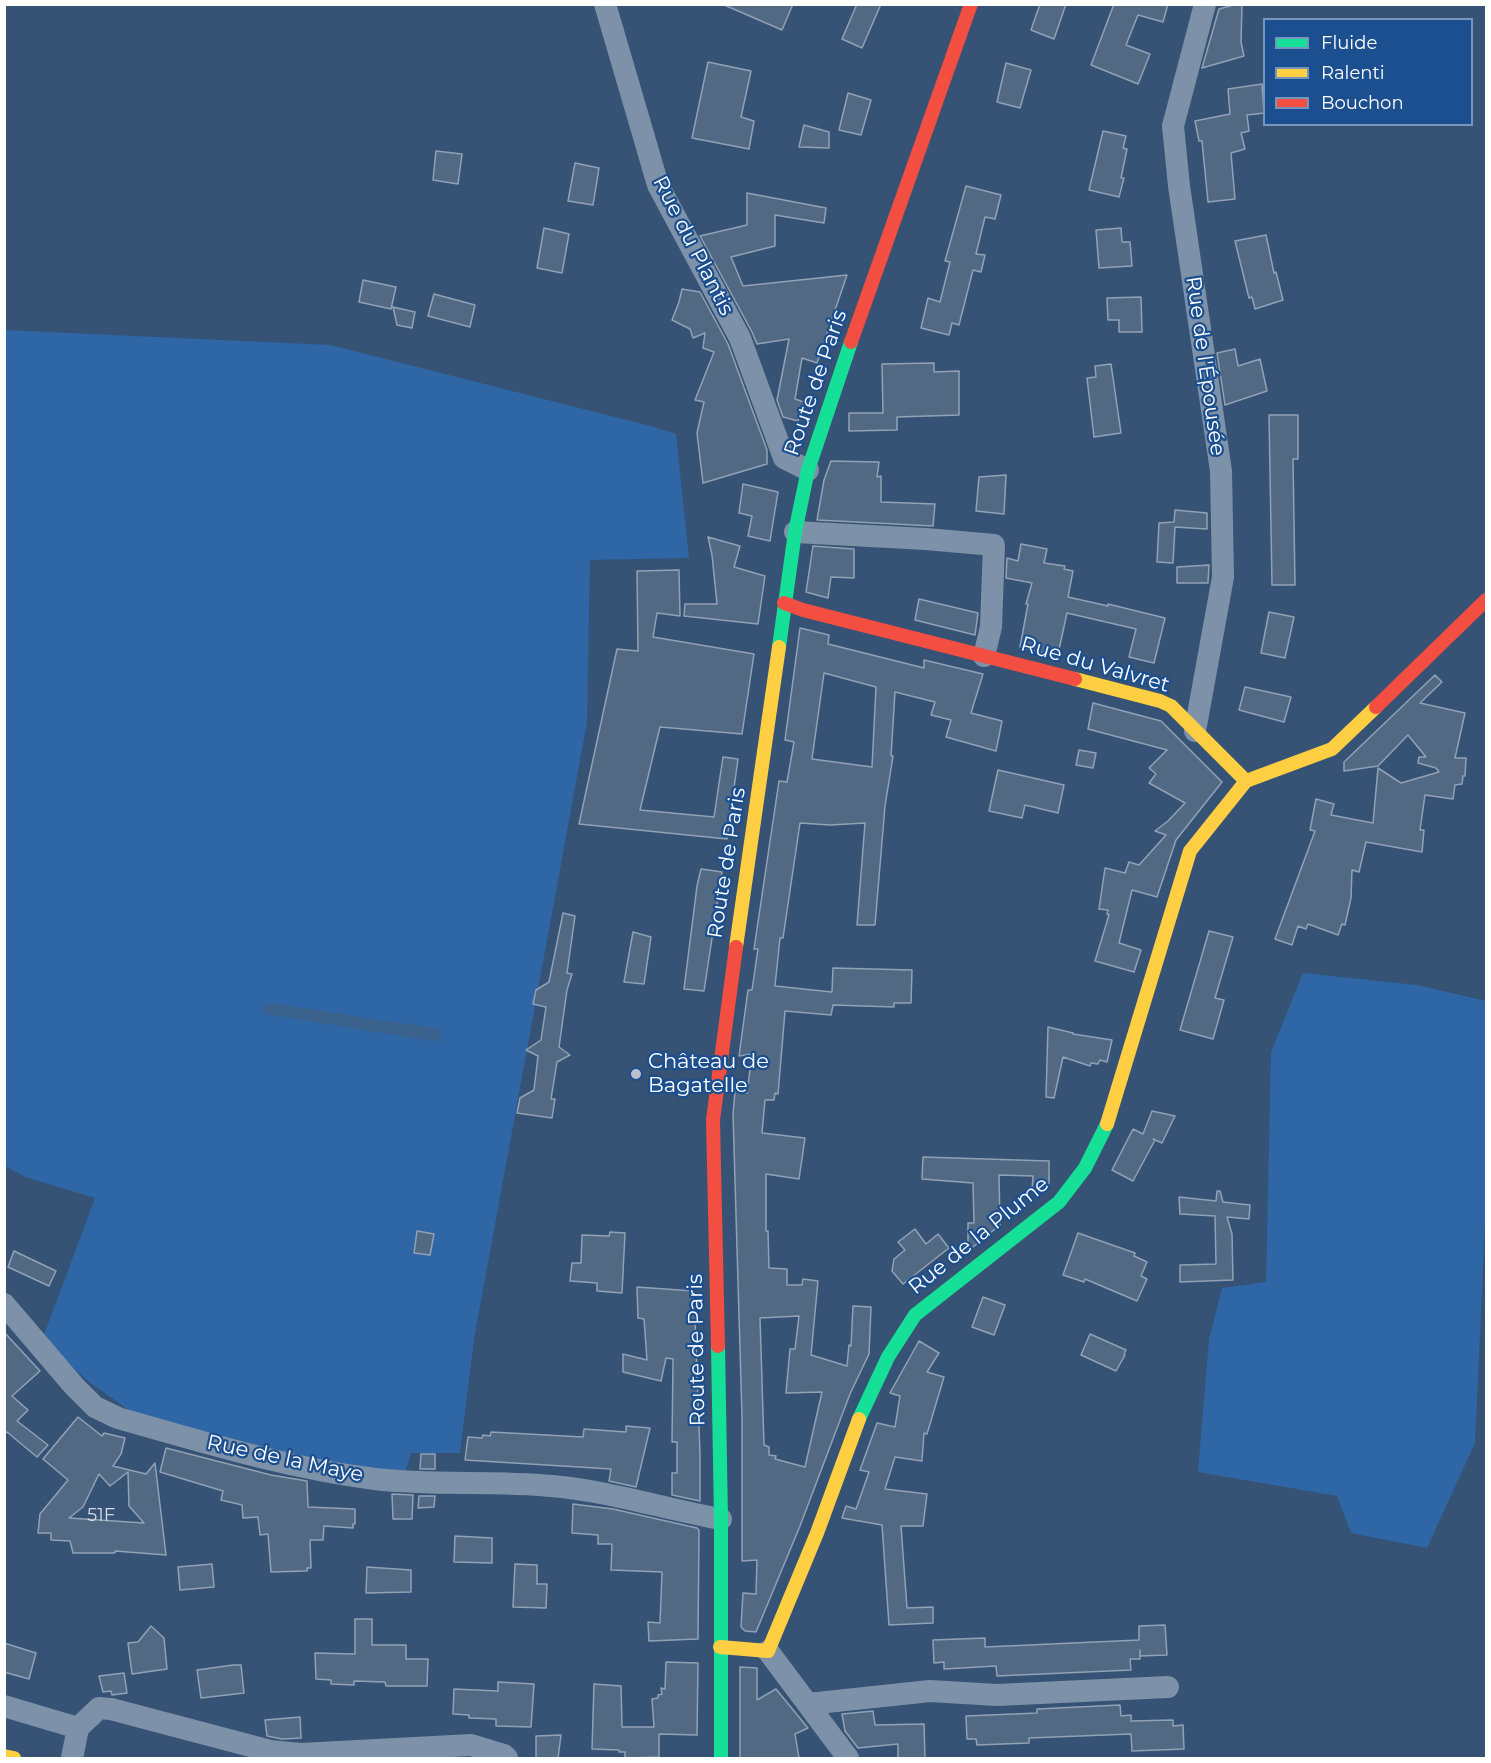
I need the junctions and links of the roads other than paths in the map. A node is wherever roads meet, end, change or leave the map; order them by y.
1 (606, 4) edge
2 (971, 4) edge
3 (1205, 4) edge
4 (808, 470) junction
5 (795, 532) junction
6 (1486, 600) edge
7 (784, 603) junction
8 (984, 656) junction
9 (1195, 731) junction
10 (1246, 781) junction
11 (4, 1304) edge
12 (721, 1519) junction
13 (720, 1647) junction
14 (768, 1651) junction
15 (1168, 1687) dead end
16 (808, 1704) junction
17 (4, 1706) edge
18 (78, 1728) junction
19 (4, 1756) edge
20 (14, 1758) edge
21 (72, 1758) edge
22 (507, 1758) edge
23 (721, 1758) edge
24 (848, 1758) edge

1 - 4 street, Rue du Plantis
2 - 4 street, Route de Paris
3 - 9 street, Rue de l'Épousée
4 - 5 street, Route de Paris
5 - 7 street, Route de Paris
5 - 8 street
6 - 10 street
7 - 8 street, Rue du Valvret
7 - 12 street, Route de Paris
8 - 9 street, Rue du Valvret
9 - 10 street, Rue du Valvret
10 - 14 street, Rue de la Plume
11 - 12 street, Rue de la Maye
12 - 13 street, Route de Paris
13 - 14 street
13 - 23 street, Route de Paris
14 - 16 street
15 - 16 street
16 - 24 street
17 - 18 street
18 - 21 street
18 - 22 street
19 - 20 street

